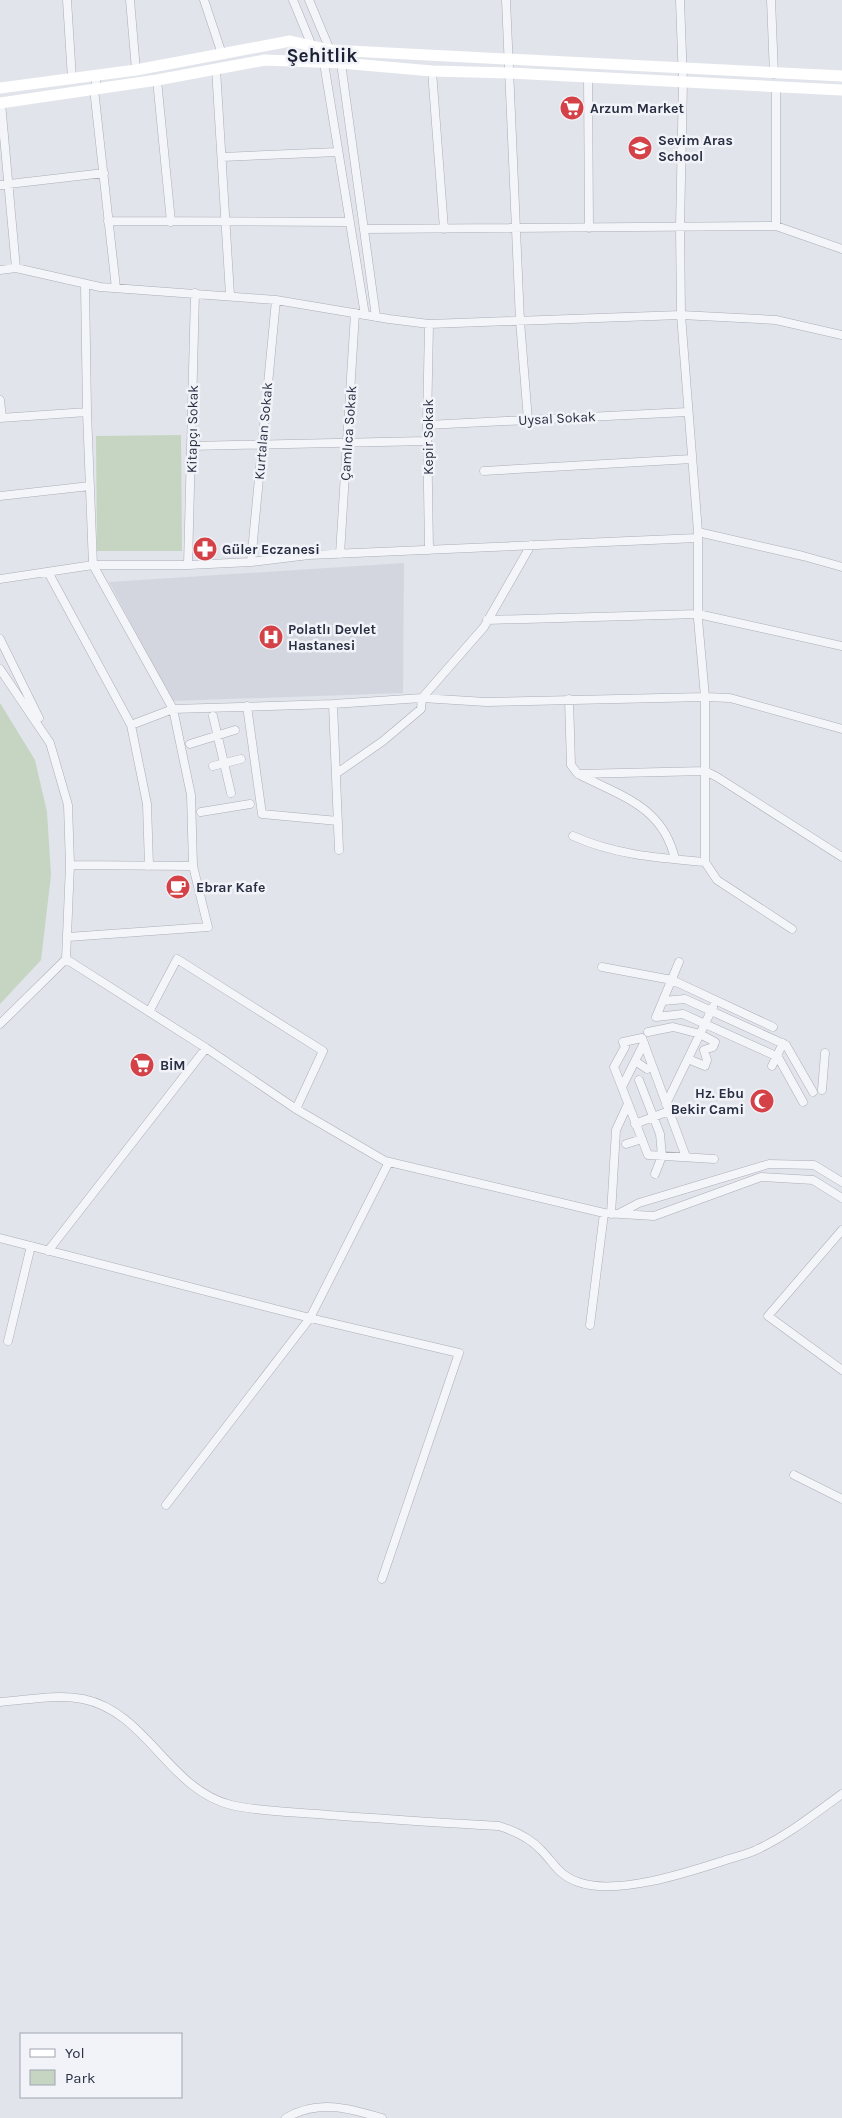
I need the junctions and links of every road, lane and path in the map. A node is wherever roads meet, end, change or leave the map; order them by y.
1 (66, 0) edge
2 (130, 0) edge
3 (204, 0) edge
4 (293, 0) edge
5 (309, 0) edge
6 (506, 0) edge
7 (680, 0) edge
8 (771, 0) edge
9 (312, 46) junction
10 (330, 50) junction
11 (222, 54) junction
12 (507, 58) junction
13 (324, 63) junction
14 (341, 63) junction
15 (216, 69) junction
16 (683, 69) junction
17 (136, 70) junction
18 (432, 71) junction
19 (510, 73) junction
20 (774, 74) junction
21 (98, 75) junction
22 (842, 76) edge
23 (588, 78) junction
24 (72, 79) junction
25 (157, 80) junction
26 (683, 82) junction
27 (0, 88) edge
28 (776, 88) junction
29 (94, 89) junction
30 (842, 90) edge
31 (0, 103) edge
32 (338, 152) junction
33 (222, 156) junction
34 (104, 173) junction
35 (4, 184) edge
36 (226, 220) junction
37 (108, 221) junction
38 (171, 222) junction
39 (350, 222) junction
40 (776, 226) junction
41 (680, 227) junction
42 (364, 228) junction
43 (516, 228) junction
44 (589, 228) junction
45 (444, 229) junction
46 (842, 249) edge
47 (16, 268) junction
48 (0, 270) edge
49 (85, 284) junction
50 (116, 288) junction
51 (195, 293) junction
52 (230, 295) junction
53 (276, 300) junction
54 (355, 313) junction
55 (365, 315) junction
56 (681, 315) junction
57 (376, 316) junction
58 (520, 321) junction
59 (428, 324) junction
60 (842, 336) edge
61 (0, 400) edge
62 (87, 412) junction
63 (688, 412) junction
64 (1, 418) edge
65 (528, 420) junction
66 (427, 425) junction
67 (427, 440) junction
68 (347, 443) junction
69 (262, 444) junction
70 (191, 446) junction
71 (692, 459) junction
72 (484, 471) dead end
73 (90, 486) junction
74 (0, 496) edge
75 (698, 535) junction
76 (530, 545) junction
77 (429, 550) junction
78 (340, 554) junction
79 (251, 562) junction
80 (93, 565) junction
81 (188, 565) junction
82 (842, 567) edge
83 (48, 572) junction
84 (0, 579) edge
85 (698, 614) junction
86 (488, 620) junction
87 (0, 639) edge
88 (842, 646) edge
89 (0, 669) edge
90 (705, 697) junction
91 (422, 698) junction
92 (569, 699) junction
93 (333, 704) junction
94 (247, 706) junction
95 (173, 710) junction
96 (213, 716) dead end
97 (131, 725) junction
98 (842, 729) edge
99 (235, 730) dead end
100 (218, 735) junction
101 (50, 743) junction
102 (190, 744) dead end
103 (241, 759) dead end
104 (224, 763) junction
105 (213, 766) dead end
106 (705, 771) junction
107 (337, 773) junction
108 (578, 774) junction
109 (231, 793) dead end
110 (250, 804) dead end
111 (201, 812) dead end
112 (338, 821) junction
113 (573, 836) dead end
114 (339, 850) dead end
115 (842, 857) edge
116 (675, 859) junction
117 (705, 862) junction
118 (70, 865) junction
119 (149, 866) junction
120 (193, 866) junction
121 (792, 929) dead end
122 (68, 937) junction
123 (66, 959) junction
124 (679, 962) dead end
125 (602, 967) dead end
126 (672, 980) junction
127 (716, 1000) junction
128 (663, 1001) junction
129 (711, 1011) junction
130 (149, 1012) junction
131 (0, 1024) edge
132 (705, 1024) junction
133 (773, 1027) dead end
134 (648, 1032) dead end
135 (700, 1034) junction
136 (644, 1043) junction
137 (783, 1043) junction
138 (694, 1046) junction
139 (206, 1048) junction
140 (704, 1050) junction
141 (825, 1053) dead end
142 (776, 1056) junction
143 (688, 1059) junction
144 (635, 1060) junction
145 (772, 1066) dead end
146 (647, 1069) dead end
147 (630, 1070) junction
148 (626, 1079) junction
149 (641, 1081) junction
150 (622, 1087) junction
151 (822, 1090) dead end
152 (813, 1092) dead end
153 (804, 1102) dead end
154 (628, 1104) junction
155 (648, 1104) junction
156 (666, 1104) junction
157 (296, 1109) junction
158 (653, 1117) junction
159 (635, 1124) junction
160 (642, 1139) junction
161 (626, 1144) dead end
162 (662, 1156) junction
163 (686, 1157) junction
164 (714, 1159) dead end
165 (389, 1162) junction
166 (655, 1174) dead end
167 (842, 1182) edge
168 (842, 1198) edge
169 (611, 1214) junction
170 (842, 1230) edge
171 (0, 1238) edge
172 (31, 1246) junction
173 (48, 1250) junction
174 (310, 1318) junction
175 (590, 1325) dead end
176 (8, 1341) dead end
177 (842, 1370) edge
178 (794, 1475) dead end
179 (842, 1500) edge
180 (166, 1505) dead end
181 (382, 1579) dead end
182 (0, 1702) edge
183 (842, 1794) edge
184 (286, 2118) edge
185 (382, 2118) edge

1 - 24 street
2 - 17 street
3 - 11 street
4 - 9 street
5 - 10 street
6 - 12 street
7 - 16 street
8 - 20 street
9 - 10 street
9 - 11 street
9 - 13 street
10 - 12 street
10 - 14 street
11 - 17 street
12 - 16 street
12 - 19 street
13 - 14 street
13 - 15 street
13 - 32 street
14 - 18 street
14 - 42 street
15 - 25 street
15 - 33 street
16 - 20 street
16 - 26 street
17 - 21 street
18 - 19 street
18 - 45 street
19 - 23 street
19 - 43 street
20 - 22 street
21 - 24 street
21 - 29 street
23 - 26 street
23 - 44 street
24 - 27 street
25 - 29 street
25 - 38 street
26 - 28 street
26 - 41 street
28 - 30 street
28 - 40 street
29 - 31 street
29 - 34 street
31 - 35 street
32 - 33 street
32 - 39 street
33 - 36 street
34 - 35 street
34 - 37 street
35 - 47 street
36 - 38 street
36 - 39 street
36 - 52 street
37 - 38 street
37 - 50 street
39 - 55 street
40 - 41 street
40 - 46 street
41 - 44 street
41 - 56 street
42 - 45 street
42 - 57 street
43 - 44 street
43 - 45 street
43 - 58 street
47 - 48 street
47 - 49 street
49 - 50 street
49 - 62 street
50 - 51 street
51 - 52 street
51 - 70 street, Kitapçı Sokak
52 - 53 street
53 - 54 street
53 - 69 street, Kurtalan Sokak
54 - 55 street
54 - 68 street, Çamlıca Sokak
55 - 57 street
56 - 58 street
56 - 60 street
56 - 63 street
57 - 59 street
58 - 59 street
58 - 65 street
59 - 66 street, Kepir Sokak
61 - 64 street
62 - 64 street
62 - 73 street
63 - 65 street, Uysal Sokak
63 - 71 street
65 - 66 street, Uysal Sokak
66 - 67 street, Kepir Sokak
67 - 68 street
67 - 77 street, Kepir Sokak
68 - 69 street
68 - 78 street, Çamlıca Sokak
69 - 70 street
69 - 79 street, Kurtalan Sokak
70 - 81 street, Kitapçı Sokak
71 - 72 street
71 - 75 street
73 - 74 street
73 - 80 street
75 - 76 street
75 - 82 street
75 - 85 street
76 - 77 street
76 - 86 street
77 - 78 street
78 - 79 street
79 - 81 street
80 - 81 street
80 - 83 street
80 - 95 street
83 - 84 street
83 - 97 street
85 - 86 street
85 - 88 street
85 - 90 street
86 - 91 street
87 - 101 street
89 - 101 street
90 - 92 street
90 - 98 street
90 - 106 street
91 - 92 street
91 - 93 street
91 - 107 street
92 - 108 street
93 - 94 street
93 - 107 street
94 - 95 street
94 - 112 street
95 - 97 street
95 - 120 street
96 - 100 street
97 - 119 street
99 - 100 street
100 - 102 street
100 - 104 street
101 - 118 street
103 - 104 street
104 - 105 street
104 - 109 street
106 - 108 street
106 - 115 street
106 - 117 street
107 - 112 street
108 - 116 street
110 - 111 street
112 - 114 street
113 - 116 street
116 - 117 street
117 - 121 street
118 - 119 street
118 - 122 street
119 - 120 street
120 - 122 street
122 - 123 street
123 - 130 street
123 - 131 street
124 - 126 street
125 - 126 street
126 - 127 street
126 - 128 street
127 - 129 street
127 - 133 street
128 - 129 street
128 - 132 street
129 - 132 street
129 - 137 street
130 - 139 street
130 - 157 street
132 - 135 street
132 - 142 street
134 - 135 street
135 - 138 street
135 - 140 street
136 - 144 street
136 - 150 street
136 - 156 street
137 - 142 street
137 - 152 street
138 - 140 street
138 - 143 street
139 - 157 street
139 - 173 street
140 - 143 street
141 - 151 street
142 - 145 street
142 - 153 street
143 - 156 street
144 - 146 street
144 - 147 street
147 - 148 street
147 - 149 street
148 - 149 street
148 - 150 street
149 - 155 street
150 - 154 street
154 - 159 street
154 - 169 street
155 - 156 street
155 - 158 street
156 - 158 street
156 - 163 street
157 - 165 street
158 - 159 street
158 - 162 street
159 - 160 street
160 - 161 street
160 - 162 street
162 - 163 street
162 - 166 street
163 - 164 street
165 - 169 street
165 - 174 street
167 - 169 street
168 - 169 street
169 - 175 street
170 - 177 street
171 - 172 street
172 - 173 street
172 - 176 street
173 - 174 street
174 - 180 street
174 - 181 street
178 - 179 street
182 - 183 street
184 - 185 street

